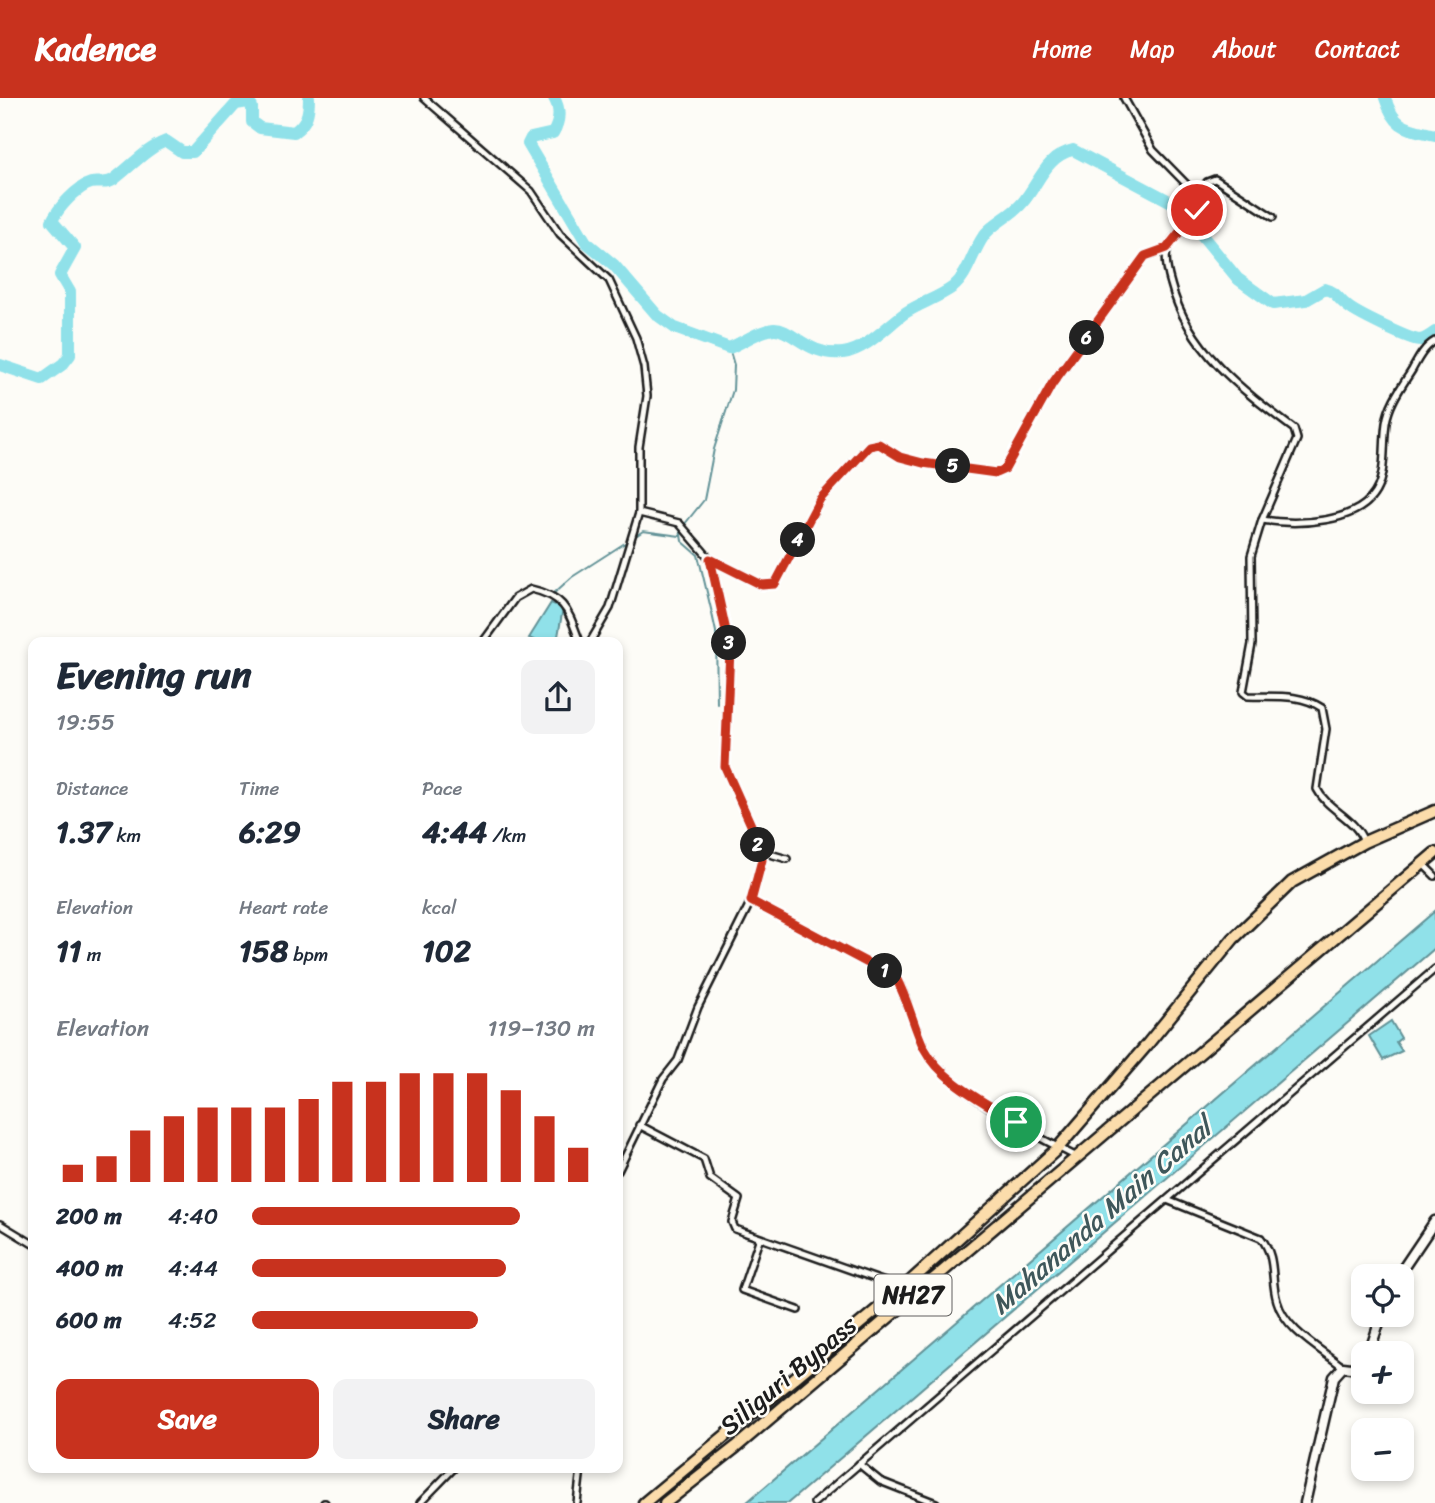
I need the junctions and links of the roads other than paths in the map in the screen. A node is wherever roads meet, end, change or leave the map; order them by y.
1 (424, 98) edge
2 (1124, 98) edge
3 (1197, 197) junction
4 (1273, 217) dead end
5 (1167, 248) junction
6 (1435, 341) edge
7 (639, 513) junction
8 (1262, 520) junction
9 (710, 559) junction
10 (487, 637) edge
11 (578, 637) edge
12 (593, 637) edge
13 (1435, 811) edge
14 (1364, 842) junction
15 (1435, 853) edge
16 (761, 855) junction
17 (787, 859) dead end
18 (1423, 864) junction
19 (1435, 876) edge
20 (751, 901) junction
21 (1435, 969) edge
22 (639, 1125) junction
23 (1057, 1149) junction
24 (1075, 1156) junction
25 (623, 1162) edge
26 (1167, 1200) junction
27 (1435, 1222) edge
28 (0, 1224) edge
29 (759, 1240) junction
30 (28, 1241) edge
31 (1406, 1264) edge
32 (903, 1288) junction
33 (916, 1293) junction
34 (797, 1310) dead end
35 (1343, 1367) junction
36 (1351, 1368) edge
37 (859, 1464) junction
38 (449, 1473) edge
39 (580, 1473) edge
40 (419, 1503) edge
41 (576, 1503) edge
42 (644, 1503) edge
43 (665, 1503) edge
44 (814, 1503) edge
45 (936, 1503) edge
46 (1305, 1503) edge

1 - 7 street
2 - 3 street
3 - 4 street
3 - 5 street
5 - 8 street
5 - 9 street
6 - 8 street
7 - 9 street
7 - 12 street
8 - 14 street
9 - 16 street
10 - 11 street
13 - 14 highway, NH27
14 - 23 highway, NH27
15 - 18 highway, NH27
16 - 17 street
16 - 20 street
18 - 19 street
18 - 24 highway, Siliguri Bypass / NH27
20 - 22 street
20 - 23 street
21 - 26 street
22 - 25 street
22 - 29 street
23 - 24 street
23 - 32 highway, NH27
24 - 33 highway, Siliguri Bypass / NH27
26 - 35 street
26 - 37 street
27 - 31 street
28 - 30 street
29 - 32 street
29 - 34 street
32 - 33 street
32 - 42 highway, NH27
33 - 43 highway, Siliguri Bypass / NH27
35 - 36 street
35 - 46 street
37 - 44 street
37 - 45 street
38 - 40 street
39 - 41 street

